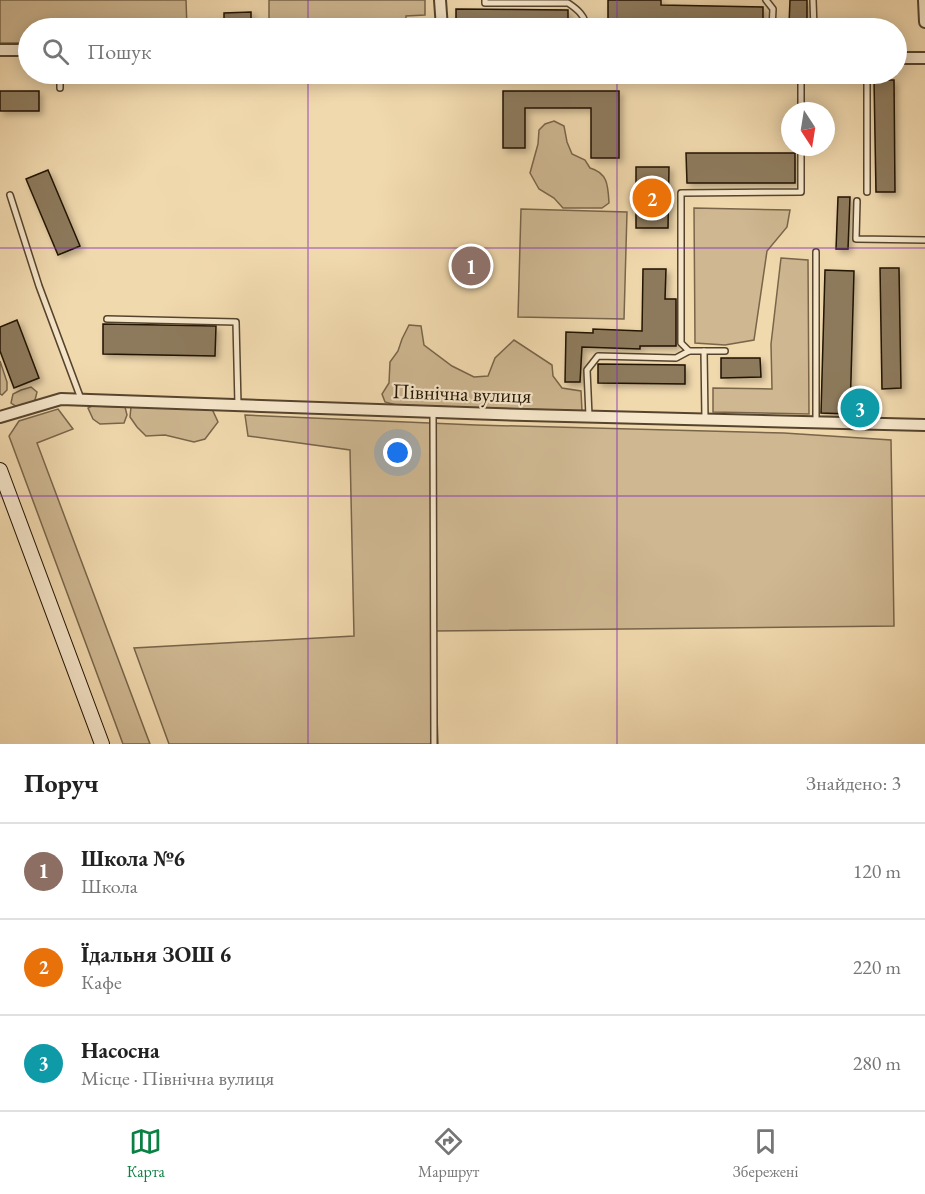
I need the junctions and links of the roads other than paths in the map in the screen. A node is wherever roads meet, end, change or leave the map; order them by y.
1 (440, 0) edge
2 (485, 0) edge
3 (766, 0) edge
4 (813, 0) edge
5 (924, 0) edge
6 (441, 18) edge
7 (584, 18) edge
8 (773, 18) edge
9 (814, 18) edge
10 (925, 22) edge
11 (0, 50) edge
12 (18, 50) edge
13 (907, 58) edge
14 (925, 58) edge
15 (60, 84) edge
16 (801, 84) edge
17 (867, 84) edge
18 (60, 88) dead end
19 (801, 102) edge
20 (801, 156) edge
21 (867, 192) dead end
22 (10, 195) dead end
23 (857, 201) dead end
24 (925, 240) edge
25 (816, 252) dead end
26 (107, 319) dead end
27 (689, 351) junction
28 (704, 351) junction
29 (725, 351) dead end
30 (82, 400) junction
31 (238, 405) junction
32 (433, 411) junction
33 (589, 416) junction
34 (0, 417) edge
35 (705, 419) junction
36 (816, 422) junction
37 (925, 425) edge
38 (0, 470) edge
39 (102, 744) edge
40 (434, 744) edge

1 - 6 street
2 - 7 lane
3 - 8 lane
4 - 9 lane
5 - 10 street
11 - 12 street
13 - 14 street
15 - 18 lane
16 - 19 lane
17 - 21 lane
20 - 27 lane
22 - 30 lane
23 - 24 lane
25 - 36 lane
26 - 31 lane
27 - 28 lane
27 - 33 lane
28 - 29 lane
28 - 35 lane
30 - 31 street, Північна вулиця
30 - 34 street, Північна вулиця
31 - 32 street, Північна вулиця
32 - 33 street, Північна вулиця
32 - 40 lane
33 - 35 street, Північна вулиця
35 - 36 street, Північна вулиця
36 - 37 street, Північна вулиця
38 - 39 main road

